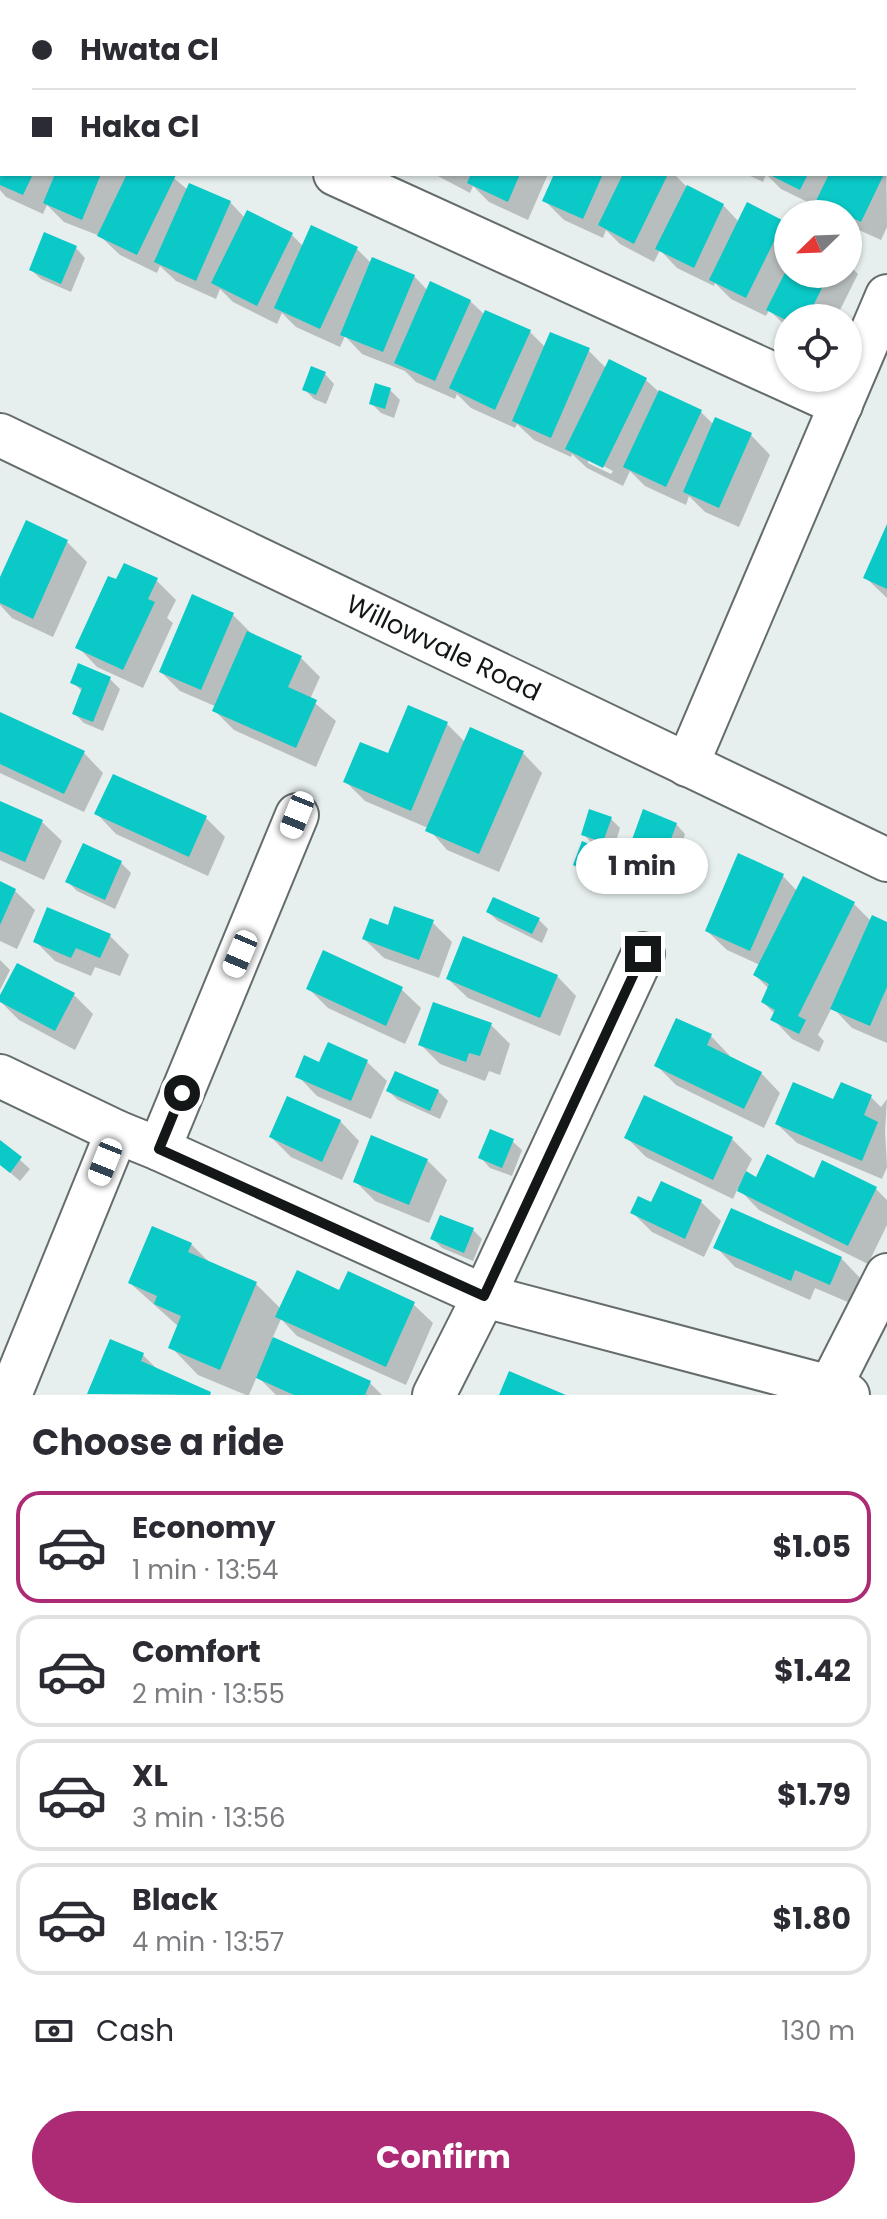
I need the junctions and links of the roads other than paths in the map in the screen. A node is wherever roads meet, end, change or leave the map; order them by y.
1 (339, 176) edge
2 (887, 296) edge
3 (841, 405) junction
4 (0, 435) edge
5 (687, 765) junction
6 (297, 815) dead end
7 (887, 860) edge
8 (643, 954) dead end
9 (0, 1076) edge
10 (117, 1132) junction
11 (159, 1149) junction
12 (887, 1275) edge
13 (484, 1296) junction
14 (835, 1392) edge
15 (10, 1395) edge
16 (434, 1395) edge

1 - 3 street
2 - 3 street
3 - 5 street
4 - 5 street, Willowvale Road
5 - 7 street, Willowvale Road
6 - 11 street
8 - 13 street
9 - 10 street
10 - 11 street
10 - 15 street
11 - 13 street
12 - 14 street
13 - 14 street
13 - 16 street

